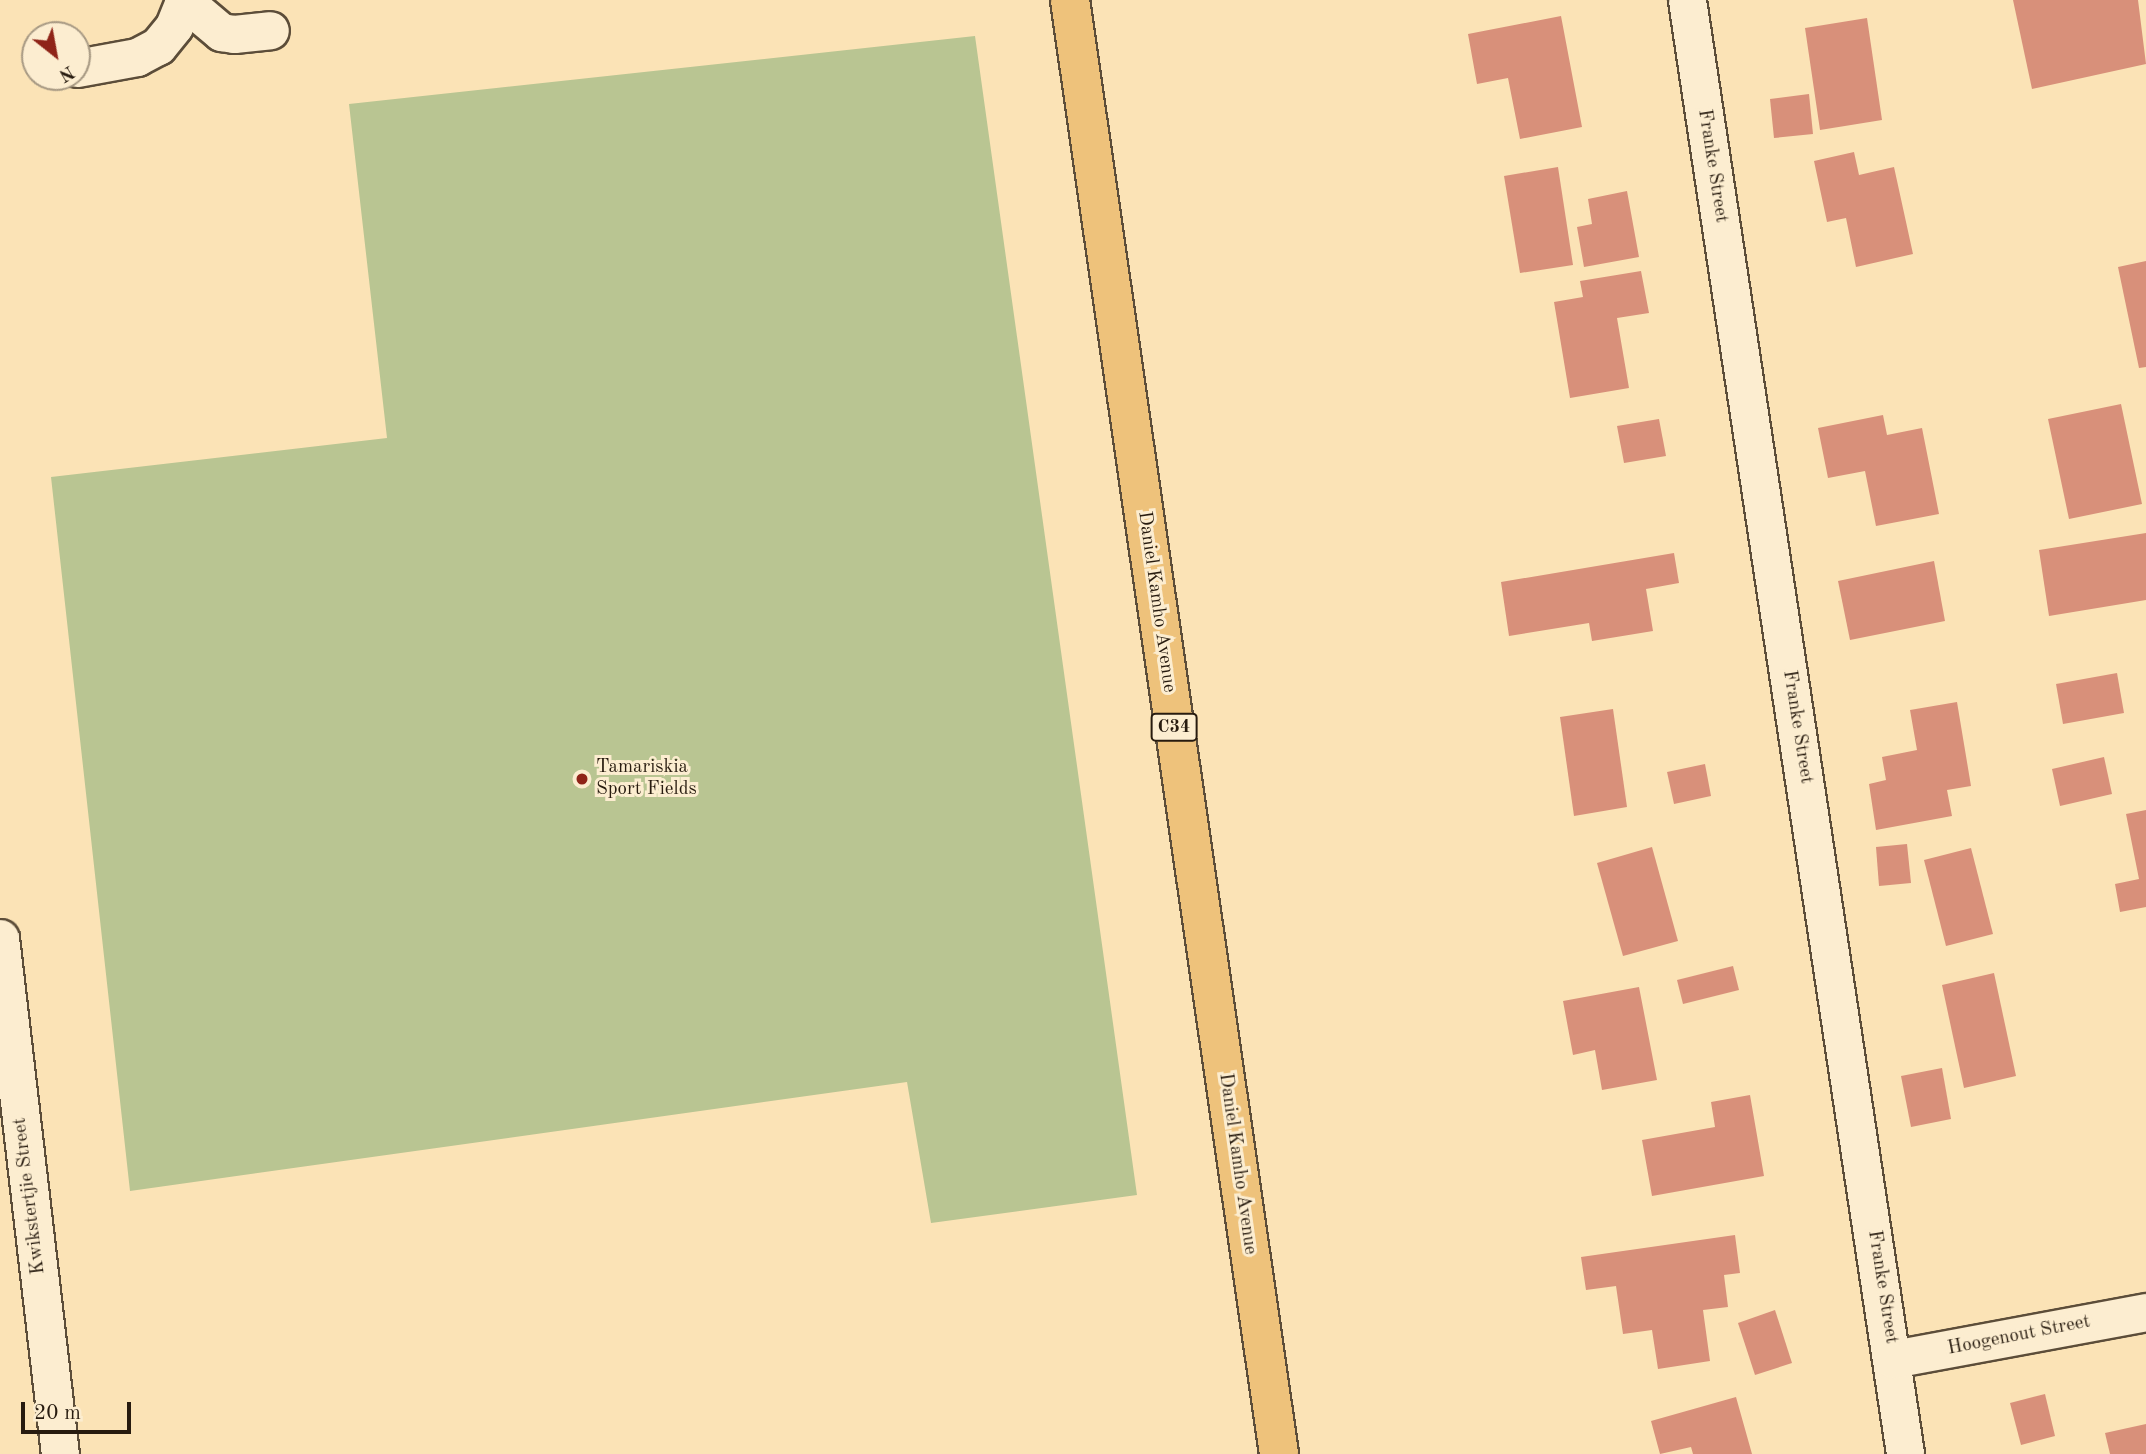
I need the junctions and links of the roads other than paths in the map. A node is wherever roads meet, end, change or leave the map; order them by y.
1 (1070, 0) edge
2 (1687, 0) edge
3 (183, 1) edge
4 (270, 30) dead end
5 (91, 65) edge
6 (0, 938) edge
7 (2146, 1312) edge
8 (1893, 1359) junction
9 (60, 1454) edge
10 (1279, 1454) edge
11 (1905, 1454) edge

1 - 10 main road, Daniel Kamho Avenue / C34
2 - 8 street, Franke Street
3 - 4 street
3 - 5 street
6 - 9 street, Kwikstertjie Street
7 - 8 street, Hoogenout Street
8 - 11 street, Franke Street

